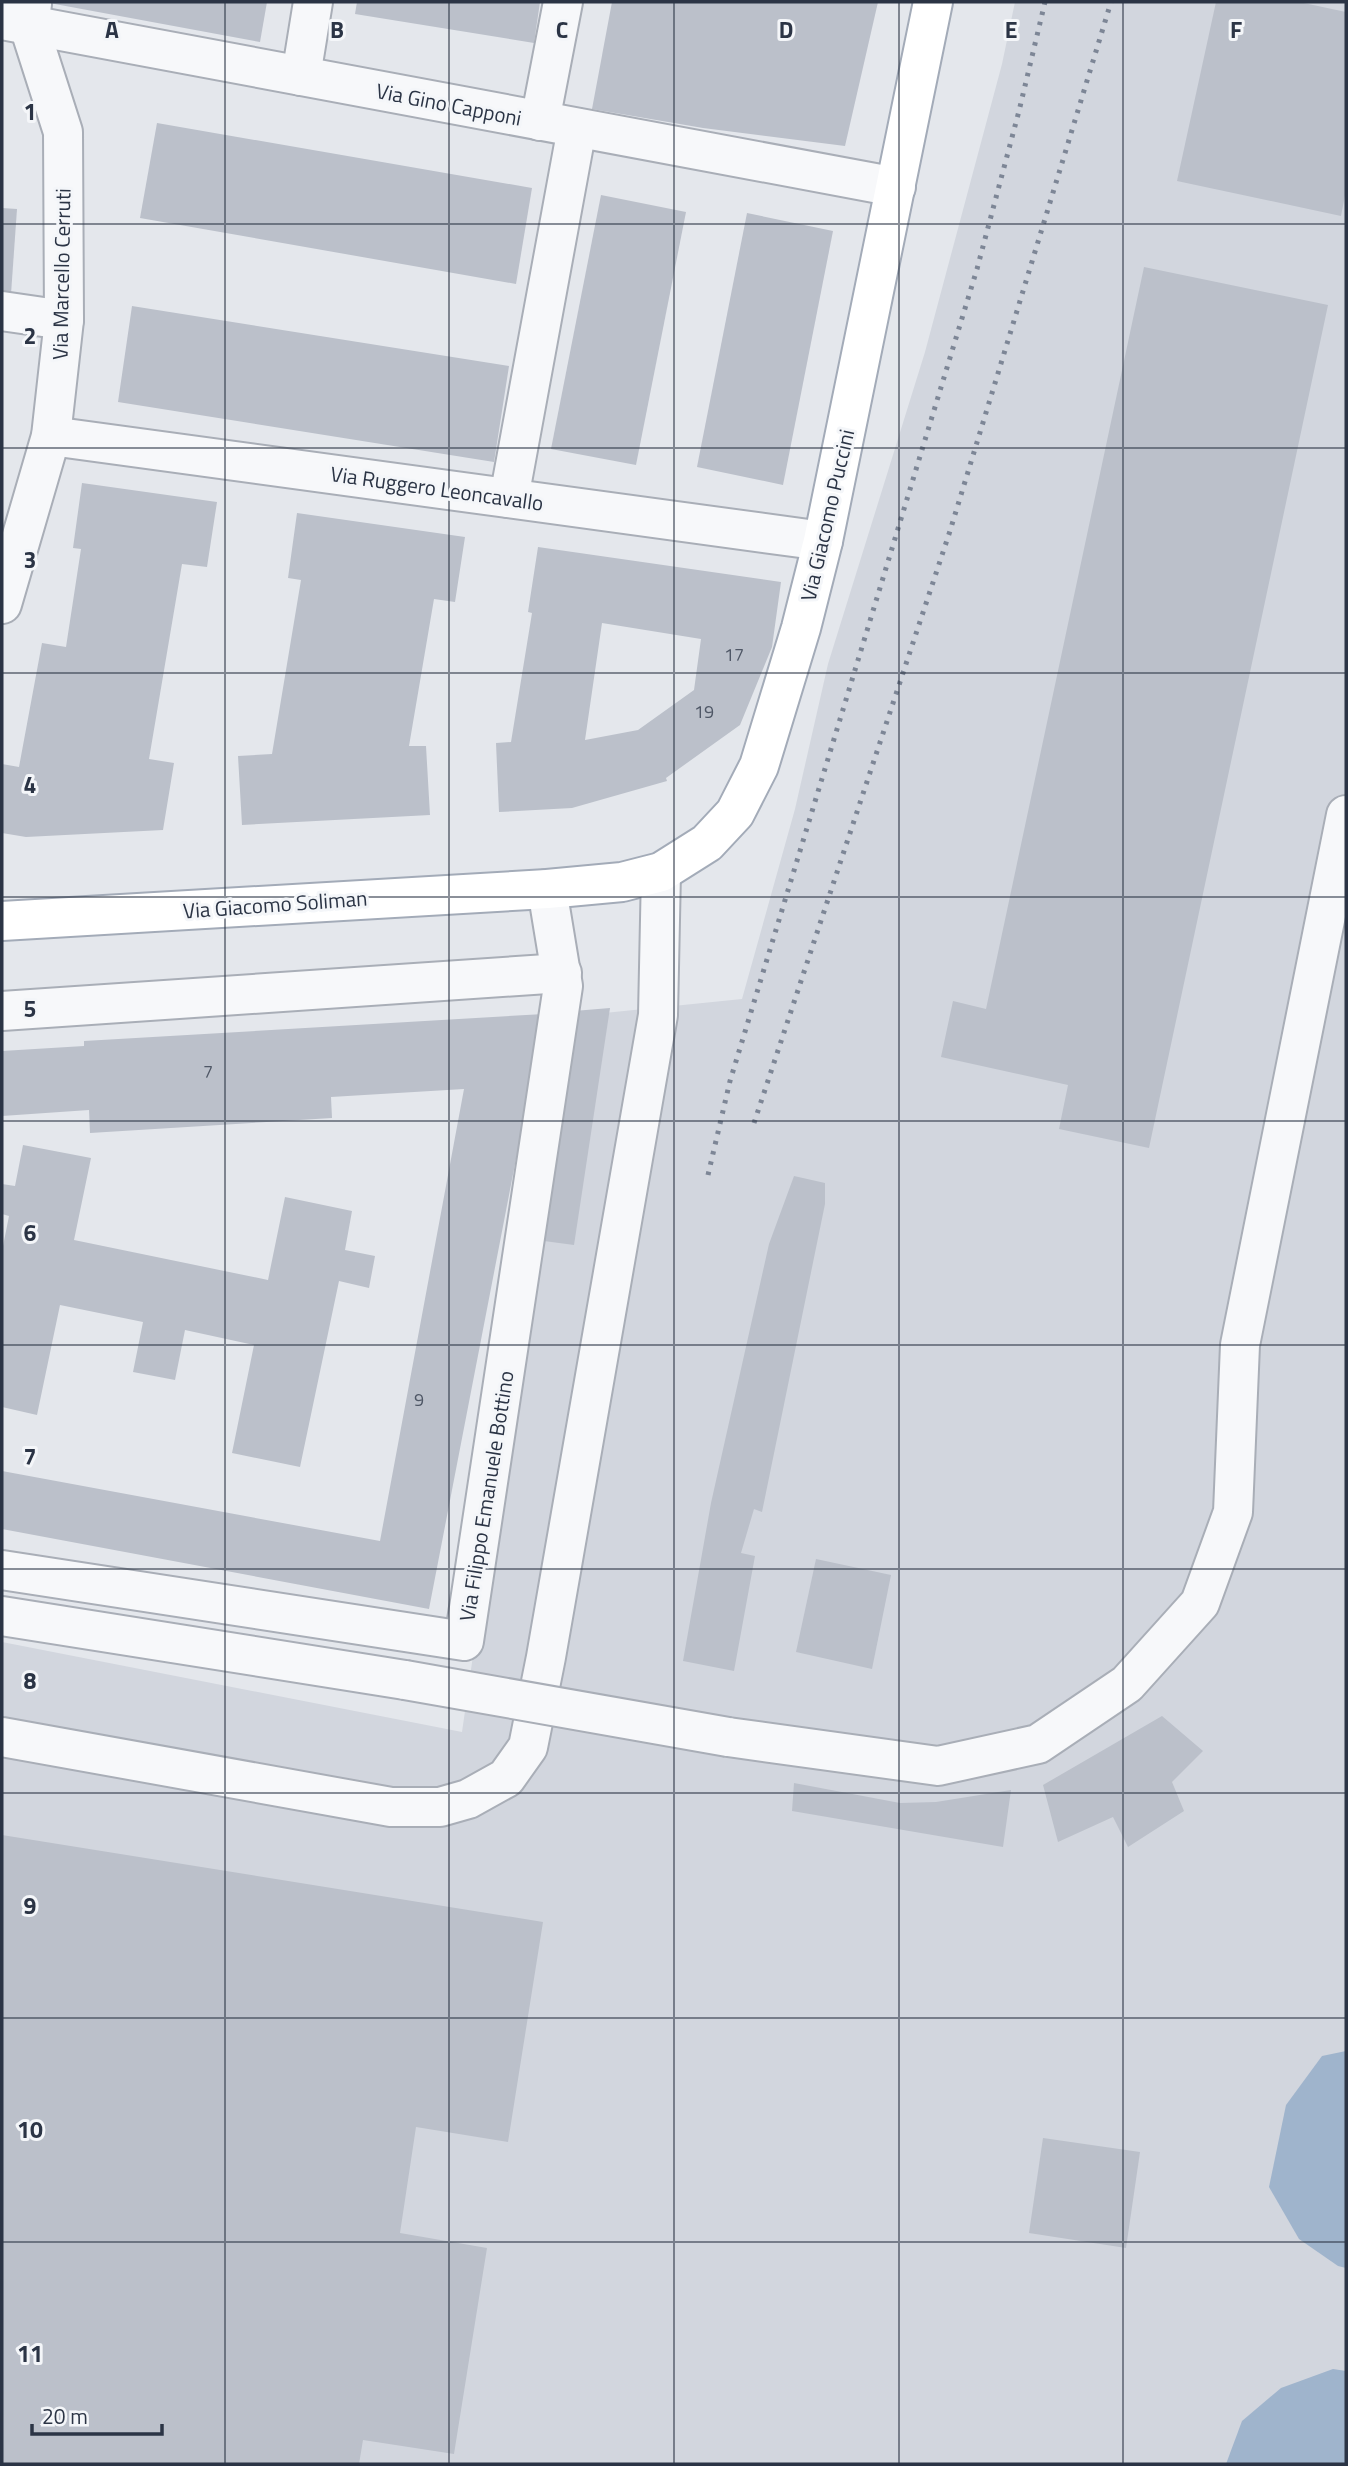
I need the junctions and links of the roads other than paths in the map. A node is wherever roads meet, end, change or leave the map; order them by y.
1 (313, 2) edge
2 (563, 2) edge
3 (933, 2) edge
4 (21, 16) edge
5 (301, 76) junction
6 (540, 121) junction
7 (577, 128) junction
8 (896, 187) junction
9 (2, 311) edge
10 (64, 320) junction
11 (51, 436) junction
12 (509, 498) junction
13 (823, 541) junction
14 (2, 604) edge
15 (1346, 816) edge
16 (661, 872) junction
17 (547, 889) junction
18 (2, 921) edge
19 (562, 974) junction
20 (2, 1011) edge
21 (2, 1570) edge
22 (2, 1616) edge
23 (2, 1737) edge

1 - 5 street
2 - 6 street
3 - 8 main road, Via Giacomo Puccini
4 - 5 street, Via Gino Capponi
4 - 10 street, Via Marcello Cerruti
5 - 6 street, Via Gino Capponi
6 - 7 street, Via Gino Capponi
7 - 8 street, Via Gino Capponi
7 - 12 street
8 - 13 main road, Via Giacomo Puccini
9 - 10 street
10 - 11 street, Via Marcello Cerruti
11 - 12 street, Via Ruggero Leoncavallo
11 - 14 street, Via Marcello Cerruti
12 - 13 street, Via Ruggero Leoncavallo
13 - 16 main road, Via Giacomo Puccini
15 - 22 street, bridge
16 - 17 main road, Via Giacomo Puccini
16 - 23 street
17 - 18 main road, Via Giacomo Soliman
17 - 19 street, Via Filippo Emanuele Bottino
19 - 20 street
19 - 21 street, Via Filippo Emanuele Bottino

